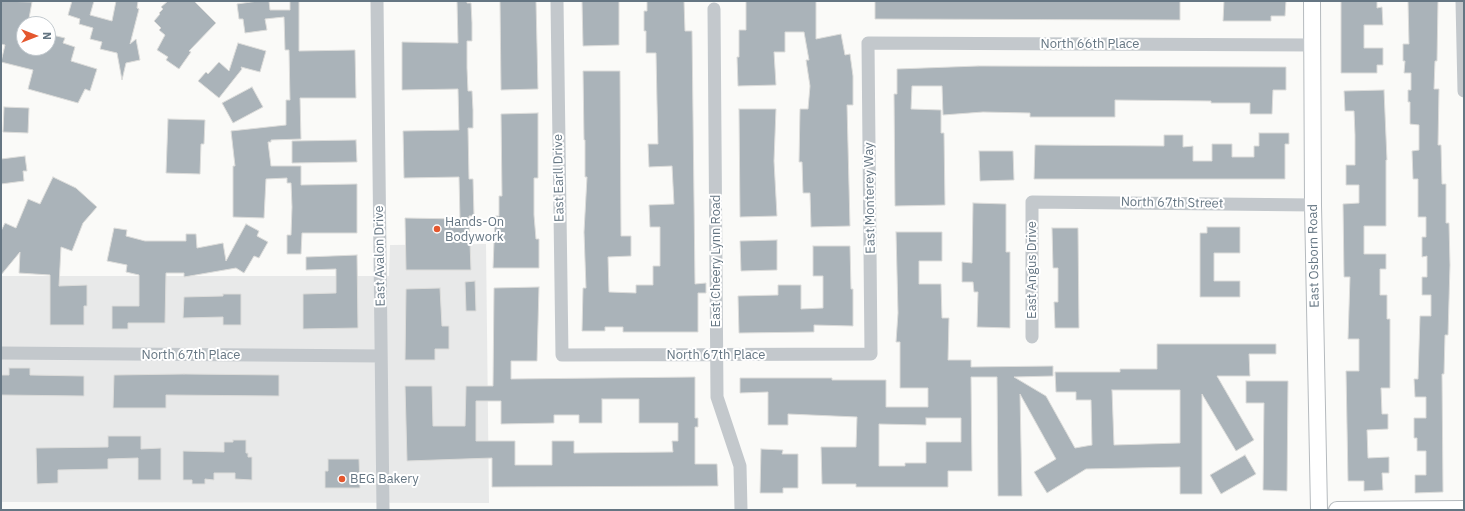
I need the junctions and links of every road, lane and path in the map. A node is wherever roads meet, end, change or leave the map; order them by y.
1 (377, 1) edge
2 (557, 1) edge
3 (1312, 1) edge
4 (1462, 1) edge
5 (714, 9) dead end
6 (868, 43) joint
7 (1312, 45) junction
8 (1464, 91) edge
9 (1032, 202) joint
10 (1313, 205) junction
11 (1032, 337) dead end
12 (1, 353) edge
13 (871, 354) joint
14 (562, 355) joint
15 (717, 355) junction
16 (381, 356) junction
17 (1464, 509) edge
18 (383, 510) edge
19 (741, 510) edge
20 (1319, 510) edge
21 (1337, 510) edge

1 - 16 street, East Avalon Drive
2 - 14 street, East Earll Drive
3 - 7 main road, East Osborn Road
4 - 8 street
5 - 15 street, East Cheery Lynn Road
6 - 7 street, North 66th Place
6 - 13 street, East Monterey Way
7 - 10 main road, East Osborn Road
9 - 10 street, North 67th Street
9 - 11 street, East Angus Drive
10 - 20 main road, East Osborn Road
12 - 16 street, North 67th Place
13 - 15 street, North 67th Place
14 - 15 street, North 67th Place
15 - 19 street, East Cheery Lynn Road
16 - 18 street, East Avalon Drive
17 - 21 main road

